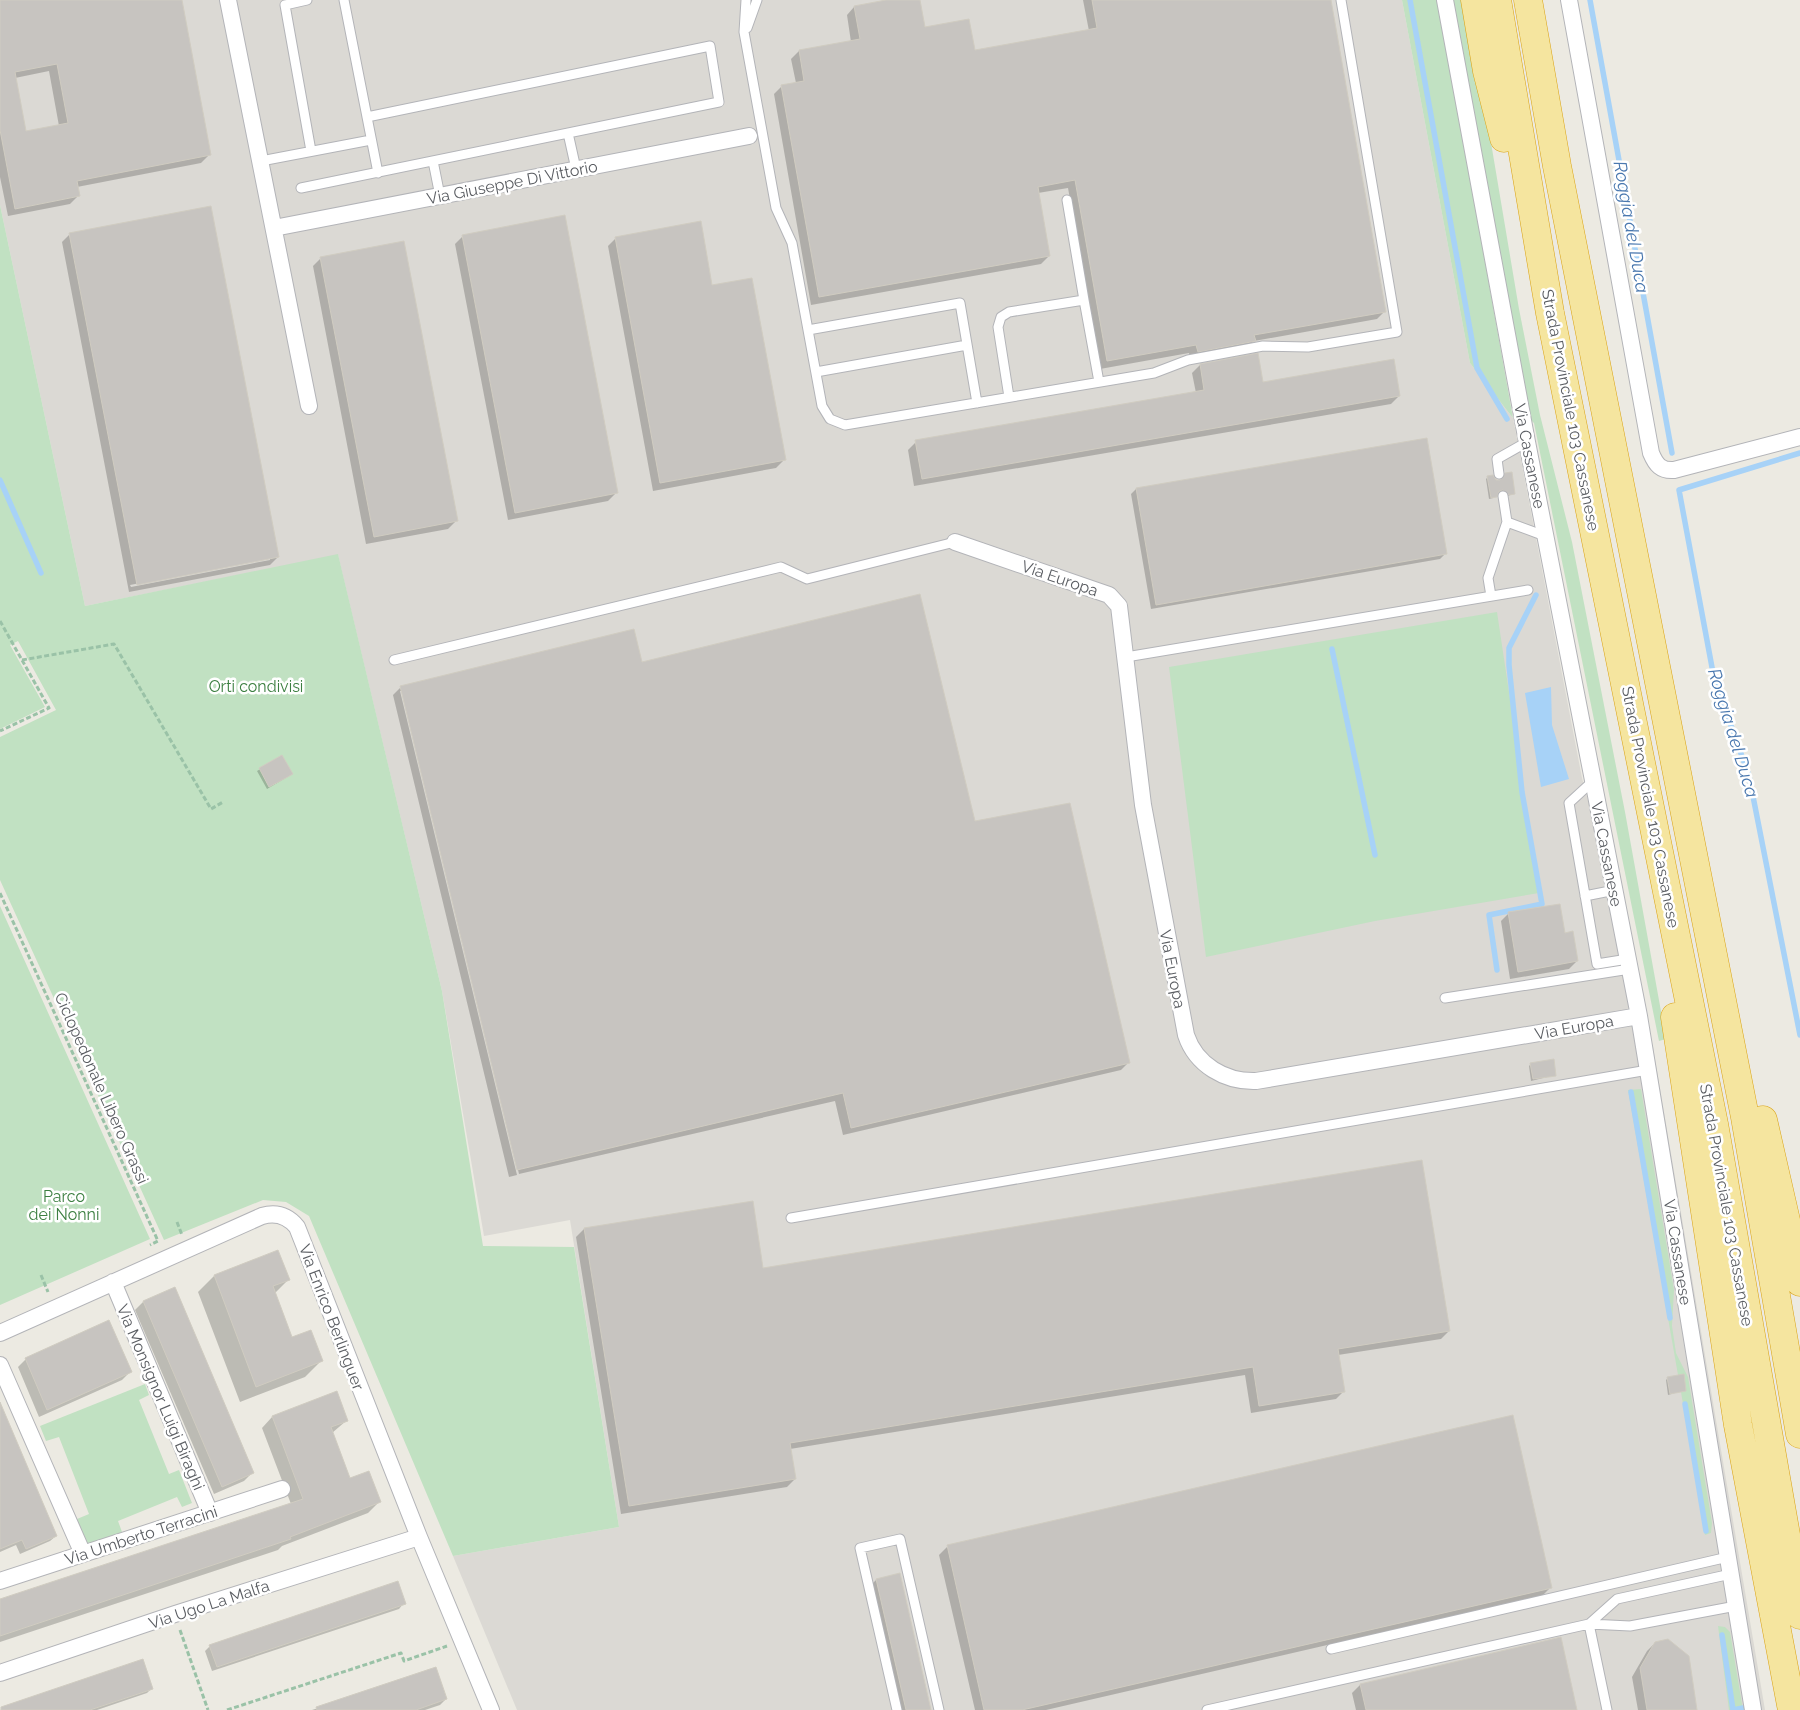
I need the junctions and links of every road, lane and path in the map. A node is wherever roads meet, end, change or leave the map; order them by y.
1 (228, 0) edge
2 (307, 0) edge
3 (344, 0) edge
4 (746, 0) edge
5 (757, 0) edge
6 (1341, 0) edge
7 (1445, 0) edge
8 (1475, 0) edge
9 (1497, 0) edge
10 (1528, 0) edge
11 (1570, 0) edge
12 (746, 38) junction
13 (367, 117) junction
14 (568, 133) junction
15 (749, 136) dead end
16 (371, 140) junction
17 (311, 152) junction
18 (261, 161) junction
19 (433, 161) junction
20 (576, 169) junction
21 (378, 172) junction
22 (300, 188) dead end
23 (440, 196) junction
24 (1067, 200) dead end
25 (274, 228) junction
26 (1084, 300) junction
27 (1550, 313) junction
28 (808, 330) junction
29 (967, 345) junction
30 (816, 372) junction
31 (1099, 382) junction
32 (1009, 397) junction
33 (977, 403) junction
34 (309, 406) dead end
35 (1800, 437) edge
36 (1527, 442) junction
37 (1500, 474) dead end
38 (1503, 496) dead end
39 (1626, 519) junction
40 (1507, 522) junction
41 (1545, 536) junction
42 (955, 542) joint
43 (1528, 590) dead end
44 (1491, 596) junction
45 (0, 621) edge
46 (1126, 657) junction
47 (22, 660) junction
48 (394, 660) dead end
49 (1632, 713) junction
50 (0, 731) edge
51 (1593, 782) junction
52 (223, 802) dead end
53 (1615, 890) junction
54 (0, 893) edge
55 (1585, 896) junction
56 (1629, 964) junction
57 (1445, 998) dead end
58 (1639, 1016) junction
59 (1648, 1070) junction
60 (791, 1218) dead end
61 (141, 1249) dead end
62 (41, 1275) dead end
63 (113, 1282) junction
64 (1800, 1282) edge
65 (48, 1292) dead end
66 (0, 1333) edge
67 (0, 1365) edge
68 (1800, 1434) edge
69 (282, 1489) dead end
70 (210, 1513) junction
71 (419, 1537) junction
72 (83, 1554) junction
73 (1728, 1557) junction
74 (1731, 1574) junction
75 (0, 1581) edge
76 (1736, 1606) junction
77 (175, 1614) junction
78 (1800, 1615) edge
79 (1589, 1624) junction
80 (462, 1641) junction
81 (1331, 1649) dead end
82 (0, 1673) edge
83 (208, 1710) edge
84 (226, 1710) edge
85 (491, 1710) edge
86 (897, 1710) edge
87 (939, 1710) edge
88 (1207, 1710) edge
89 (1607, 1710) edge
90 (1753, 1710) edge
91 (1792, 1710) edge

1 - 18 street
2 - 17 lane
3 - 13 lane
4 - 12 lane
5 - 12 lane
6 - 31 lane
7 - 36 street, Via Cassanese
8 - 27 highway
9 - 27 highway, Strada Provinciale 103 Cassanese
10 - 39 highway, Strada Provinciale 103 Cassanese
11 - 35 street
12 - 28 lane
13 - 14 lane
13 - 16 lane
14 - 19 lane
14 - 20 lane
15 - 20 street, Via Giuseppe Di Vittorio
16 - 17 lane
16 - 21 lane
17 - 18 lane
18 - 25 street
19 - 21 lane
19 - 23 lane
20 - 23 street, Via Giuseppe Di Vittorio
21 - 22 lane
23 - 25 street, Via Giuseppe Di Vittorio
24 - 26 lane
25 - 34 street
26 - 31 lane
26 - 32 lane
27 - 49 highway, Strada Provinciale 103 Cassanese
28 - 29 lane
28 - 30 lane
29 - 30 lane
29 - 33 lane
30 - 33 lane
31 - 32 lane
32 - 33 lane
36 - 37 lane
36 - 41 street, Via Cassanese
38 - 40 lane
39 - 64 highway
39 - 68 highway, Strada Provinciale 103 Cassanese
40 - 41 lane
40 - 44 lane
41 - 51 street, Via Cassanese
42 - 46 street, Via Europa
42 - 48 lane
43 - 44 lane
44 - 46 lane
45 - 47 path
46 - 58 street, Via Europa
47 - 50 path
47 - 52 path
49 - 78 highway, Strada Provinciale 103 Cassanese
49 - 91 highway
51 - 53 street, Via Cassanese
51 - 55 lane
53 - 55 lane
53 - 56 street, Via Cassanese
54 - 61 path, Ciclopedonale Libero Grassi
55 - 56 lane
56 - 57 lane
56 - 58 street, Via Cassanese
58 - 59 street, Via Cassanese
59 - 60 lane
59 - 73 street, Via Cassanese
62 - 65 path
63 - 66 street, Via Enrico Berlinguer
63 - 70 street, Via Monsignor Luigi Biraghi
63 - 71 street, Via Enrico Berlinguer
67 - 72 street
69 - 70 street, Via Umberto Terracini
70 - 72 street, Via Umberto Terracini
71 - 77 street, Via Ugo La Malfa
71 - 80 street, Via Enrico Berlinguer
72 - 75 street, Via Umberto Terracini
73 - 74 street, Via Cassanese
73 - 81 lane
74 - 76 street, Via Cassanese
74 - 79 lane
76 - 79 lane
76 - 90 street, Via Cassanese
77 - 82 street, Via Ugo La Malfa
77 - 83 path
79 - 88 lane
79 - 89 lane
80 - 84 path
80 - 85 street, Via Enrico Berlinguer
86 - 87 lane

